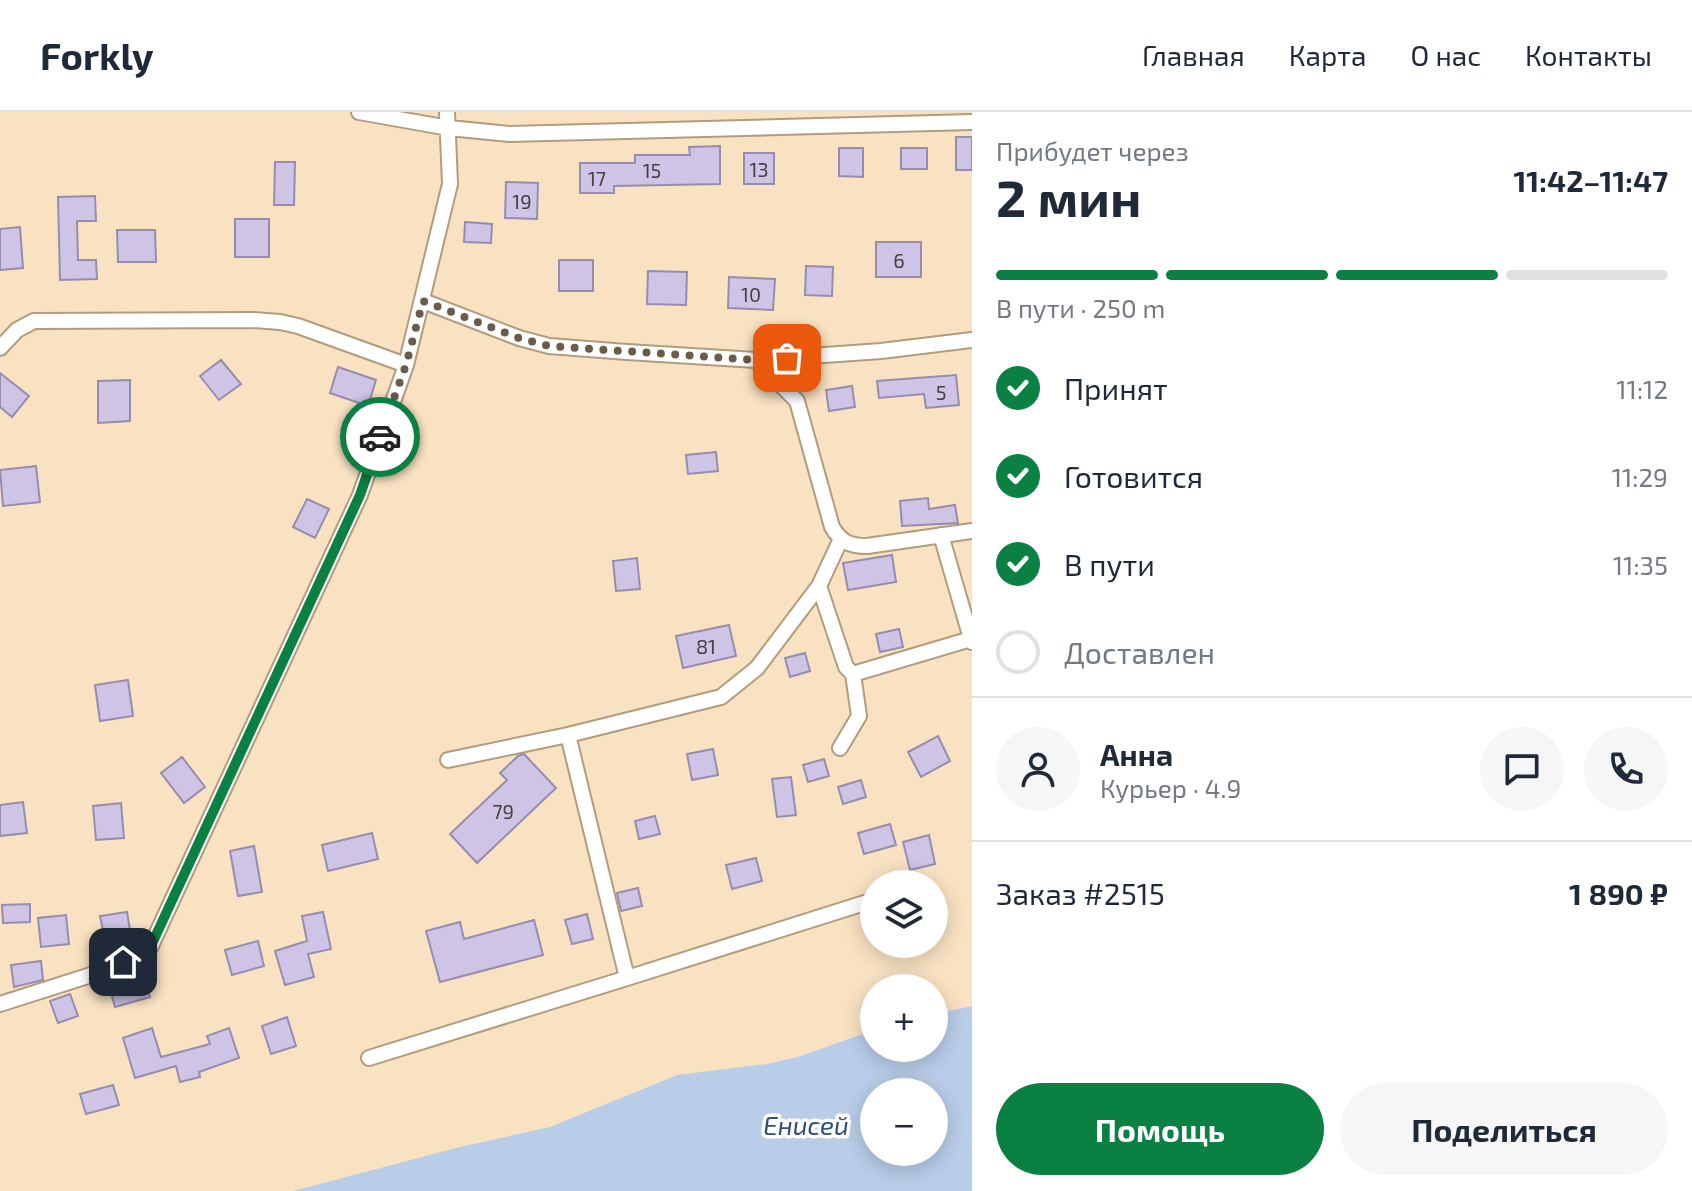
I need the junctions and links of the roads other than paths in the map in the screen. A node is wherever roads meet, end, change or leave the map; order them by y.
1 (359, 112) edge
2 (447, 112) edge
3 (972, 122) edge
4 (449, 128) junction
5 (423, 301) junction
6 (972, 340) edge
7 (0, 348) edge
8 (756, 360) junction
9 (406, 365) junction
10 (972, 531) edge
11 (941, 535) junction
12 (840, 541) junction
13 (819, 586) junction
14 (972, 640) edge
15 (853, 674) junction
16 (568, 735) junction
17 (840, 748) dead end
18 (448, 760) dead end
19 (860, 904) edge
20 (627, 978) junction
21 (0, 1004) edge
22 (369, 1058) dead end

1 - 4 street
2 - 4 street
3 - 4 street
4 - 5 street
5 - 8 street
5 - 9 street
6 - 8 street
7 - 9 street
8 - 12 street
9 - 21 street
10 - 11 street
11 - 12 street
11 - 14 street
12 - 13 street
13 - 15 street
13 - 16 street
14 - 15 street
15 - 17 street
16 - 18 street
16 - 20 street
19 - 20 street
20 - 22 street

